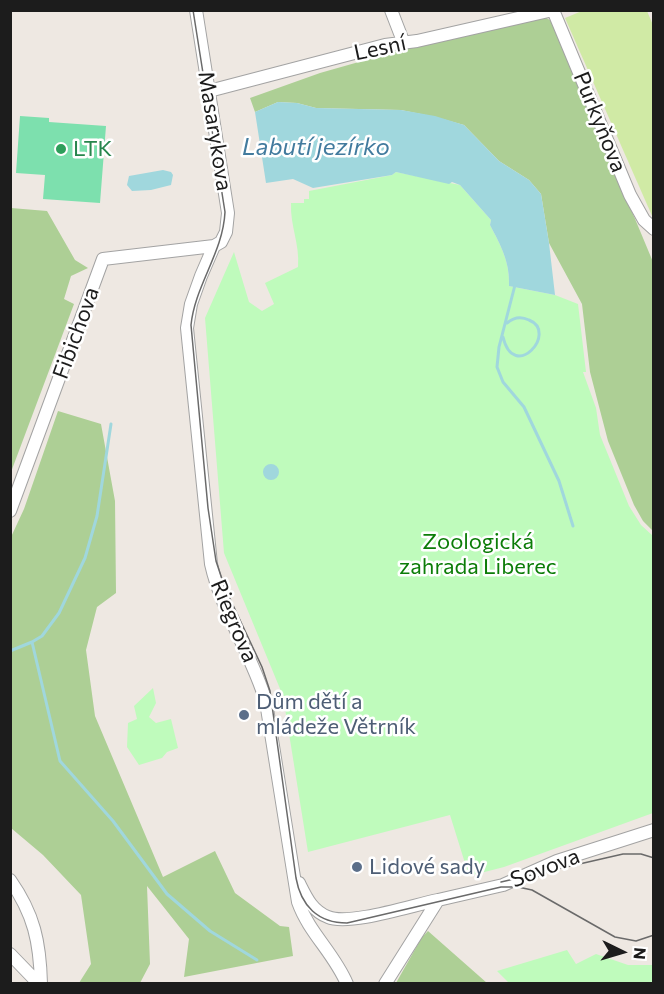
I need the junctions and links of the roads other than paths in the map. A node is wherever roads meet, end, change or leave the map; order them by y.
1 (196, 10) edge
2 (391, 10) edge
3 (553, 10) edge
4 (403, 41) junction
5 (209, 91) junction
6 (654, 229) edge
7 (214, 246) junction
8 (10, 511) edge
9 (654, 830) edge
10 (293, 871) junction
11 (10, 880) edge
12 (437, 901) junction
13 (10, 954) edge
14 (40, 984) edge
15 (347, 984) edge
16 (385, 984) edge

1 - 5 street, Masarykova
2 - 4 street
3 - 4 street, Lesní
3 - 6 street, Purkyňova
4 - 5 street, Lesní
5 - 7 street, Masarykova
7 - 8 street, Fibichova
7 - 10 street, Riegrova
9 - 12 street, Sovova
10 - 12 street
10 - 15 street, Riegrova
11 - 14 street
12 - 16 street
13 - 14 street

